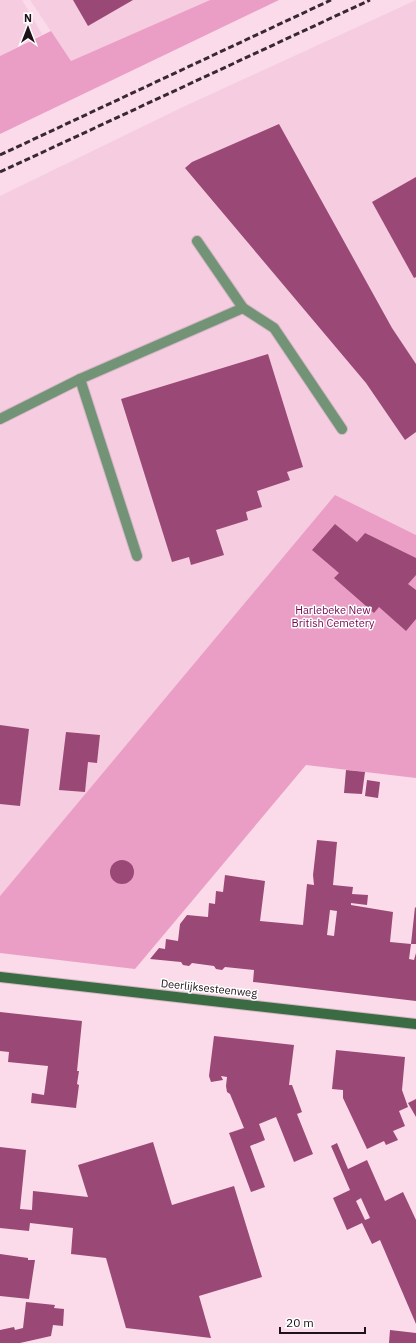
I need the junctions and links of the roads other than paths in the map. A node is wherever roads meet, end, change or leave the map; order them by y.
1 (197, 242) dead end
2 (243, 308) junction
3 (80, 379) junction
4 (0, 420) edge
5 (342, 429) dead end
6 (138, 556) dead end
7 (0, 977) edge
8 (416, 1024) edge

1 - 2 street
2 - 3 street
2 - 5 street
3 - 4 street
3 - 6 street
7 - 8 main road, Deerlijksesteenweg

